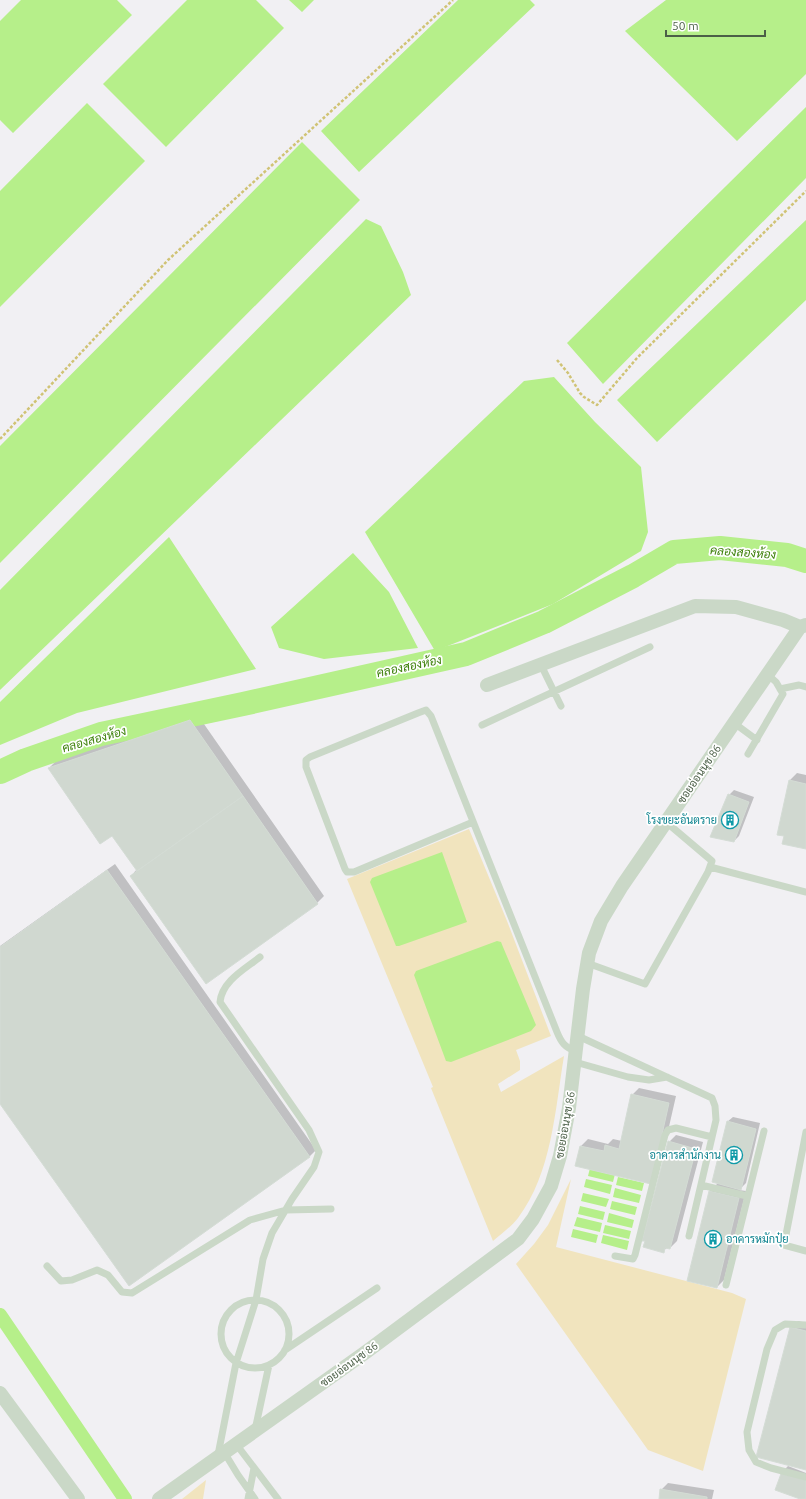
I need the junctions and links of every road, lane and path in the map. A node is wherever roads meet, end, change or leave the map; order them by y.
1 (453, 0) edge
2 (806, 191) edge
3 (557, 360) dead end
4 (0, 439) edge
5 (803, 626) edge
6 (650, 647) dead end
7 (541, 665) junction
8 (767, 674) junction
9 (487, 685) dead end
10 (806, 687) edge
11 (780, 689) junction
12 (554, 692) junction
13 (561, 706) dead end
14 (734, 723) junction
15 (482, 725) dead end
16 (757, 740) junction
17 (748, 754) dead end
18 (473, 822) junction
19 (666, 822) junction
20 (710, 867) junction
21 (806, 892) edge
22 (260, 957) dead end
23 (587, 963) junction
24 (578, 1036) junction
25 (575, 1057) junction
26 (667, 1077) junction
27 (764, 1131) dead end
28 (806, 1132) edge
29 (712, 1137) junction
30 (701, 1185) junction
31 (748, 1196) junction
32 (331, 1209) dead end
33 (286, 1210) junction
34 (689, 1236) dead end
35 (806, 1251) edge
36 (615, 1256) dead end
37 (47, 1266) dead end
38 (726, 1285) dead end
39 (377, 1288) dead end
40 (256, 1300) junction
41 (806, 1325) edge
42 (285, 1350) junction
43 (236, 1363) junction
44 (269, 1365) junction
45 (0, 1393) edge
46 (254, 1432) junction
47 (226, 1451) junction
48 (254, 1468) junction
49 (806, 1477) edge
50 (249, 1491) junction
51 (160, 1498) edge
52 (78, 1499) edge
53 (248, 1499) edge
54 (255, 1499) edge
55 (278, 1499) edge

1 - 4 path
2 - 3 path
5 - 7 street
5 - 8 street, ซอยอ่อนนุช 86
6 - 12 lane
7 - 9 street
7 - 12 lane
8 - 11 lane
8 - 14 street, ซอยอ่อนนุช 86
10 - 11 lane
11 - 16 lane
12 - 13 lane
12 - 15 lane
14 - 16 lane
14 - 19 street, ซอยอ่อนนุช 86
16 - 17 lane
18 - 18 lane
18 - 25 lane
19 - 20 lane
19 - 23 street, ซอยอ่อนนุช 86
20 - 21 lane
20 - 23 lane
22 - 33 lane
23 - 24 street, ซอยอ่อนนุช 86
24 - 25 street, ซอยอ่อนนุช 86
24 - 26 lane
25 - 26 lane
25 - 46 street, ซอยอ่อนนุช 86
26 - 29 lane
27 - 31 lane
28 - 35 lane
29 - 30 lane
29 - 36 lane
30 - 31 lane
30 - 34 lane
31 - 38 lane
32 - 33 lane
33 - 37 lane
33 - 40 lane
39 - 42 lane
40 - 42 lane
40 - 43 lane
40 - 43 lane
41 - 49 lane
42 - 44 lane
43 - 44 lane
43 - 47 lane
44 - 46 lane
45 - 52 street
46 - 47 street, ซอยอ่อนนุช 86
47 - 48 lane
47 - 50 lane
47 - 51 street, ซอยอ่อนนุช 86
48 - 50 lane
48 - 55 lane
50 - 53 lane
50 - 54 lane

